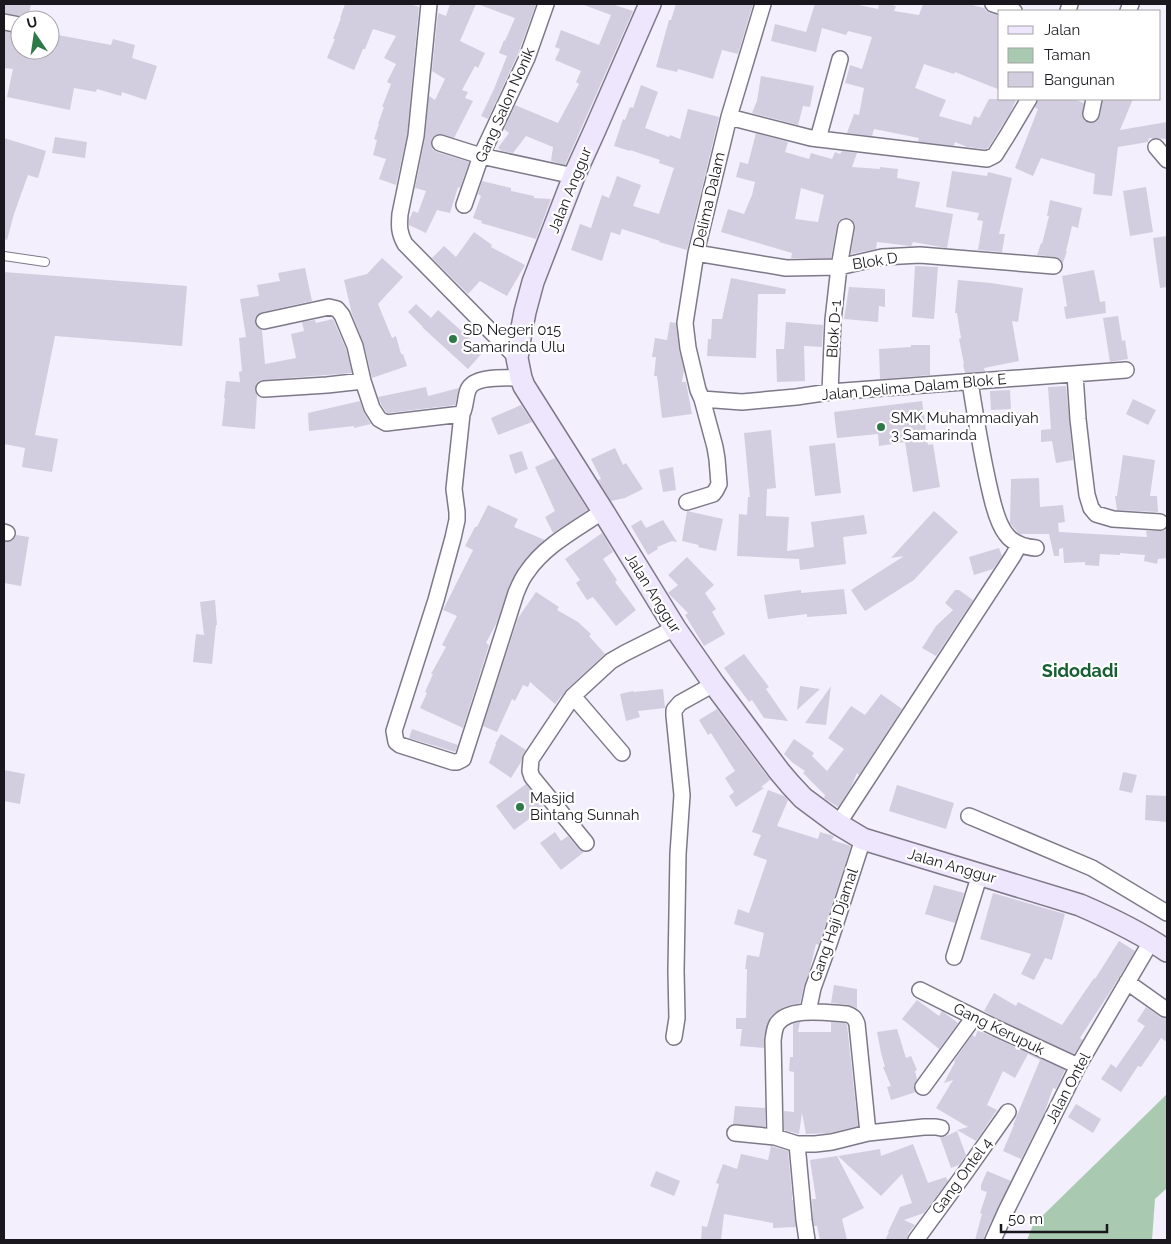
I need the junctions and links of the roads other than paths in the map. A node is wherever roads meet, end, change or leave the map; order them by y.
1 (429, 4) edge
2 (546, 4) edge
3 (650, 4) edge
4 (763, 4) edge
5 (993, 4) edge
6 (1011, 10) edge
7 (840, 59) dead end
8 (1028, 100) edge
9 (1094, 100) edge
10 (1091, 114) dead end
11 (729, 117) junction
12 (818, 138) junction
13 (440, 143) dead end
14 (1156, 147) dead end
15 (481, 156) junction
16 (1167, 160) edge
17 (574, 176) junction
18 (464, 205) dead end
19 (846, 227) dead end
20 (696, 254) junction
21 (4, 256) edge
22 (46, 262) dead end
23 (1054, 266) dead end
24 (839, 267) junction
25 (264, 321) dead end
26 (519, 368) junction
27 (1126, 370) dead end
28 (1075, 374) junction
29 (363, 381) junction
30 (970, 382) junction
31 (264, 389) dead end
32 (830, 392) junction
33 (702, 399) junction
34 (462, 414) junction
35 (687, 502) dead end
36 (603, 511) junction
37 (1160, 522) dead end
38 (1019, 545) junction
39 (1036, 548) dead end
40 (675, 628) junction
41 (714, 684) junction
42 (573, 696) junction
43 (622, 753) dead end
44 (969, 816) dead end
45 (838, 824) junction
46 (863, 839) junction
47 (586, 843) dead end
48 (980, 874) junction
49 (1167, 913) edge
50 (1160, 945) edge
51 (954, 957) dead end
52 (1127, 982) junction
53 (920, 990) dead end
54 (1165, 1009) dead end
55 (808, 1012) junction
56 (974, 1017) junction
57 (674, 1037) dead end
58 (1078, 1066) junction
59 (923, 1087) dead end
60 (1008, 1112) dead end
61 (941, 1128) dead end
62 (868, 1133) junction
63 (734, 1134) dead end
64 (775, 1137) junction
65 (797, 1144) junction
66 (807, 1240) edge
67 (916, 1240) edge
68 (993, 1240) edge

1 - 26 street
2 - 15 street, Gang Salon Nonik
3 - 17 street, Jalan Anggur
4 - 11 street, Delima Dalam
5 - 6 street
7 - 12 street
8 - 12 street
9 - 10 street
11 - 12 street
11 - 20 street, Delima Dalam
13 - 15 street
14 - 16 street
15 - 17 street
15 - 18 street, Gang Salon Nonik
17 - 26 street, Jalan Anggur
19 - 24 street, Blok D-1
20 - 24 street, Blok D
20 - 33 street, Delima Dalam
21 - 22 lane
23 - 24 street, Blok D
24 - 32 street, Blok D-1
25 - 29 street
26 - 34 street
26 - 36 street, Jalan Anggur
27 - 28 street, Jalan Delima Dalam Blok E
28 - 30 street, Jalan Delima Dalam Blok E
28 - 37 street
29 - 31 street
29 - 34 street
30 - 32 street, Jalan Delima Dalam Blok E
30 - 38 street
32 - 33 street, Jalan Delima Dalam Blok E
33 - 35 street, Delima Dalam
34 - 36 street
36 - 40 street, Jalan Anggur
38 - 39 street
38 - 45 street
40 - 41 street, Jalan Anggur
40 - 42 street
41 - 45 street, Jalan Anggur
41 - 57 street
42 - 43 street
42 - 47 street
44 - 49 street
45 - 46 street, Jalan Anggur
46 - 48 street, Jalan Anggur
46 - 55 street, Gang Haji Djamal
48 - 50 street, Jalan Anggur
48 - 51 street
50 - 52 street, Jalan Ontel
52 - 54 street
52 - 58 street, Jalan Ontel
53 - 56 street, Gang Kerupuk
55 - 62 street
55 - 64 street
56 - 58 street, Gang Kerupuk
56 - 59 street
58 - 68 street, Jalan Ontel
60 - 67 street, Gang Ontel 4
61 - 62 street
62 - 65 street
63 - 64 street
64 - 65 street
65 - 66 street

